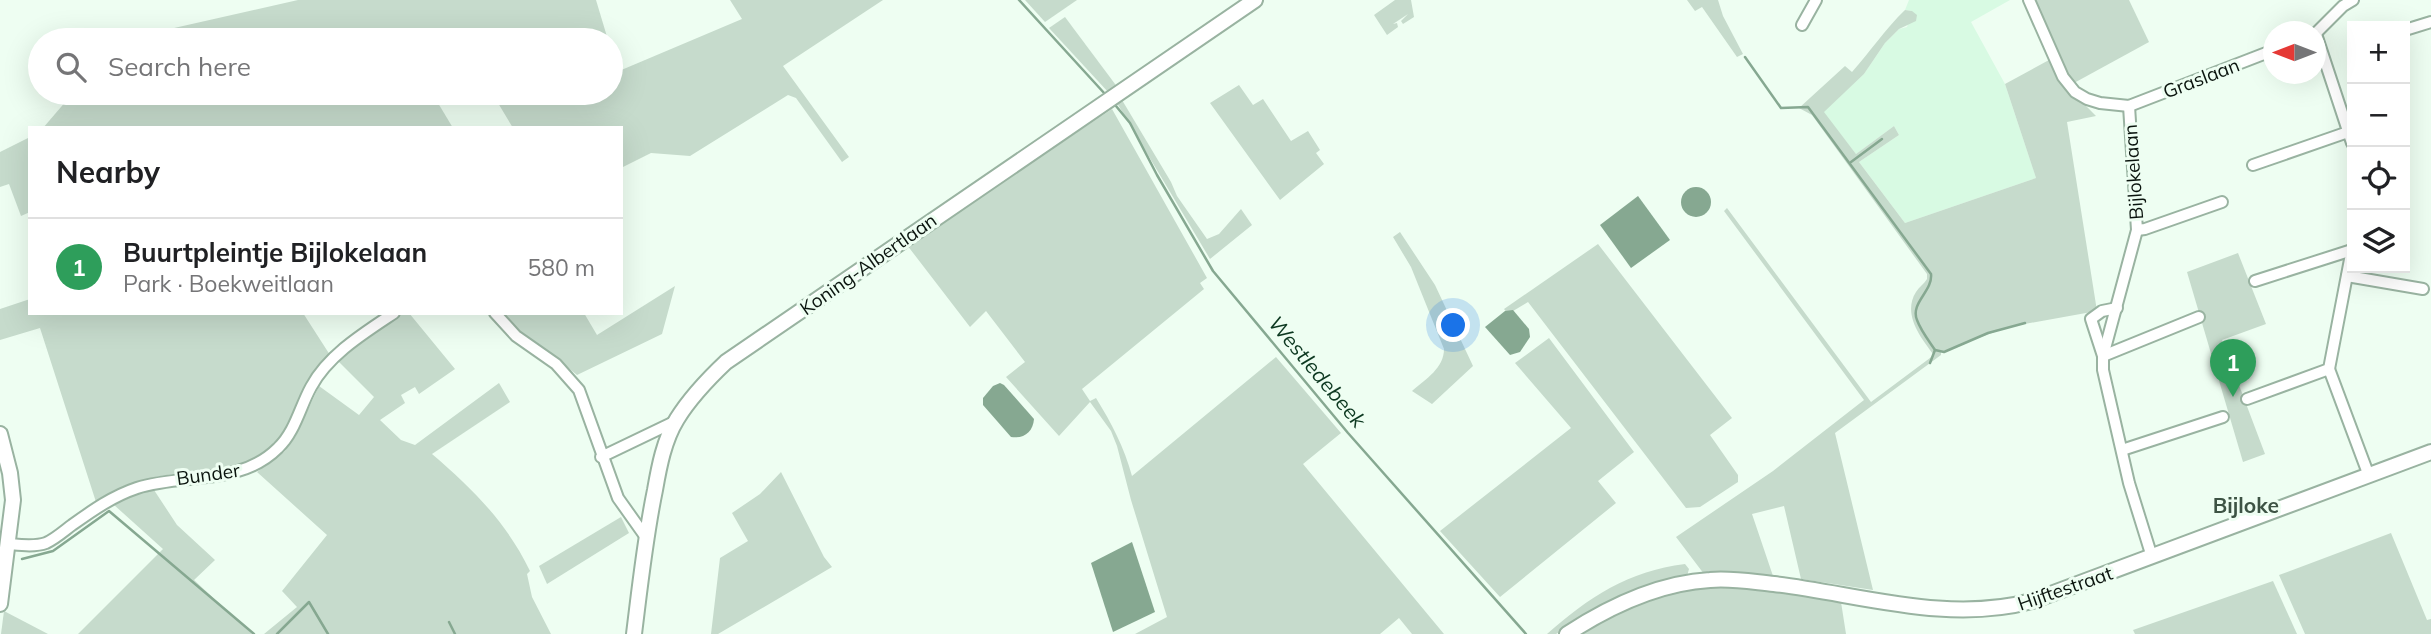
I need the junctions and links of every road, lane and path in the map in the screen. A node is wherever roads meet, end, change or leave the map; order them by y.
1 (1255, 0) edge
2 (1816, 0) edge
3 (2029, 0) edge
4 (2353, 0) edge
5 (2431, 22) edge
6 (2326, 23) edge
7 (1802, 24) dead end
8 (2410, 28) edge
9 (2263, 54) edge
10 (2326, 67) edge
11 (2129, 106) junction
12 (2347, 129) edge
13 (2347, 132) edge
14 (2253, 165) dead end
15 (2222, 202) dead end
16 (2137, 230) junction
17 (2347, 251) edge
18 (2348, 273) edge
19 (2347, 276) junction
20 (2255, 281) dead end
21 (2423, 289) dead end
22 (2117, 308) junction
23 (391, 315) edge
24 (497, 315) edge
25 (2199, 317) dead end
26 (2103, 356) junction
27 (2329, 369) junction
28 (2247, 399) dead end
29 (2223, 417) dead end
30 (676, 421) junction
31 (0, 433) edge
32 (2122, 450) junction
33 (2431, 452) edge
34 (601, 457) junction
35 (2369, 476) junction
36 (645, 536) junction
37 (9, 544) junction
38 (2151, 557) junction
39 (0, 604) edge
40 (634, 634) edge
41 (1567, 634) edge

1 - 30 street, Koning-Albertlaan
2 - 7 street
3 - 11 street, Bijlokelaan
4 - 6 street
5 - 8 street
9 - 11 street, Graslaan
10 - 12 street
11 - 16 street, Bijlokelaan
13 - 14 street
15 - 16 street, Bijlokelaan
16 - 22 street, Bijlokelaan
17 - 20 street
18 - 19 street
19 - 21 street
19 - 27 street
22 - 26 street, Bijlokelaan
22 - 26 street, Bijlokelaan
23 - 37 street, Bunder
24 - 34 street
25 - 26 street
26 - 32 street, Bijlokelaan
27 - 28 street
27 - 35 street
29 - 32 street
30 - 34 street
30 - 36 street, Koning-Albertlaan
31 - 37 street
32 - 38 street, Bijlokelaan
33 - 35 street, Hijftestraat
34 - 36 street
35 - 38 street, Hijftestraat
36 - 40 street, Koning-Albertlaan
37 - 39 street
38 - 41 street, Hijftestraat

